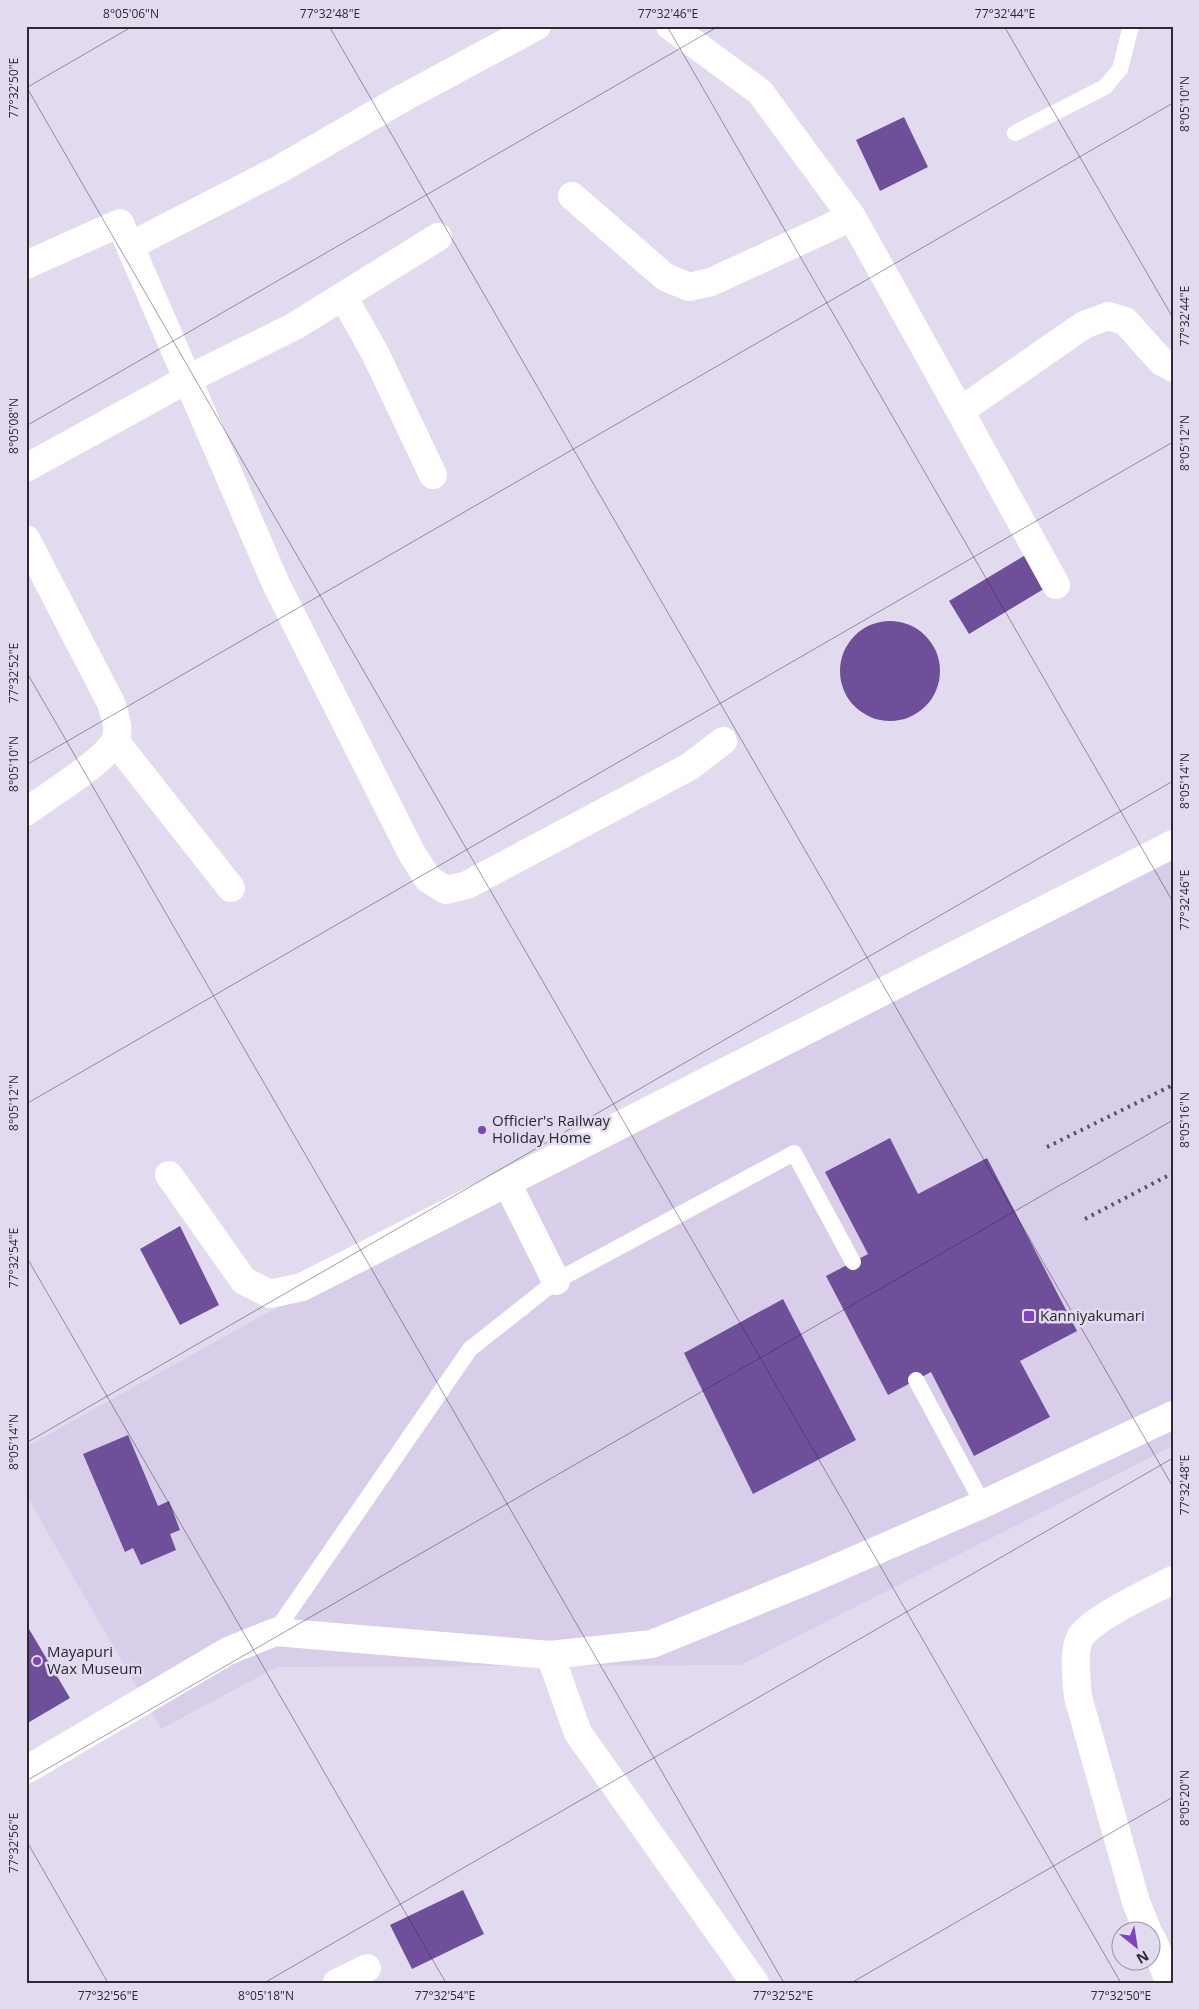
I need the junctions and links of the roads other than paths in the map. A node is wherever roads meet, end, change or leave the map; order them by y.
1 (537, 26) edge
2 (1130, 26) edge
3 (684, 29) edge
4 (1015, 133) dead end
5 (572, 196) dead end
6 (852, 217) junction
7 (438, 237) dead end
8 (130, 246) junction
9 (26, 265) edge
10 (343, 296) junction
11 (1173, 368) edge
12 (186, 380) junction
13 (960, 410) junction
14 (26, 468) edge
15 (433, 475) dead end
16 (26, 539) edge
17 (1056, 584) dead end
18 (723, 740) dead end
19 (115, 741) junction
20 (26, 812) edge
21 (1173, 844) edge
22 (231, 888) dead end
23 (169, 1175) dead end
24 (506, 1183) junction
25 (853, 1262) dead end
26 (556, 1281) junction
27 (916, 1380) dead end
28 (1173, 1415) edge
29 (983, 1504) junction
30 (1173, 1580) edge
31 (276, 1632) junction
32 (550, 1655) junction
33 (26, 1770) edge
34 (1144, 1922) edge
35 (1162, 1963) edge
36 (367, 1968) dead end
37 (337, 1983) edge
38 (755, 1983) edge
39 (1170, 1983) edge

1 - 8 street
2 - 4 lane
3 - 6 street
5 - 6 street
6 - 13 street
7 - 10 street
8 - 9 street
8 - 12 street
10 - 12 street
10 - 15 street
11 - 13 street
12 - 14 street
12 - 18 street
13 - 17 street
16 - 19 street
19 - 20 street
19 - 22 street
21 - 24 street
23 - 24 street
24 - 26 street
25 - 26 lane
26 - 31 lane
27 - 29 lane
28 - 29 street
29 - 32 street
30 - 34 street
31 - 32 street
31 - 33 street
32 - 38 street
35 - 39 street
36 - 37 street

